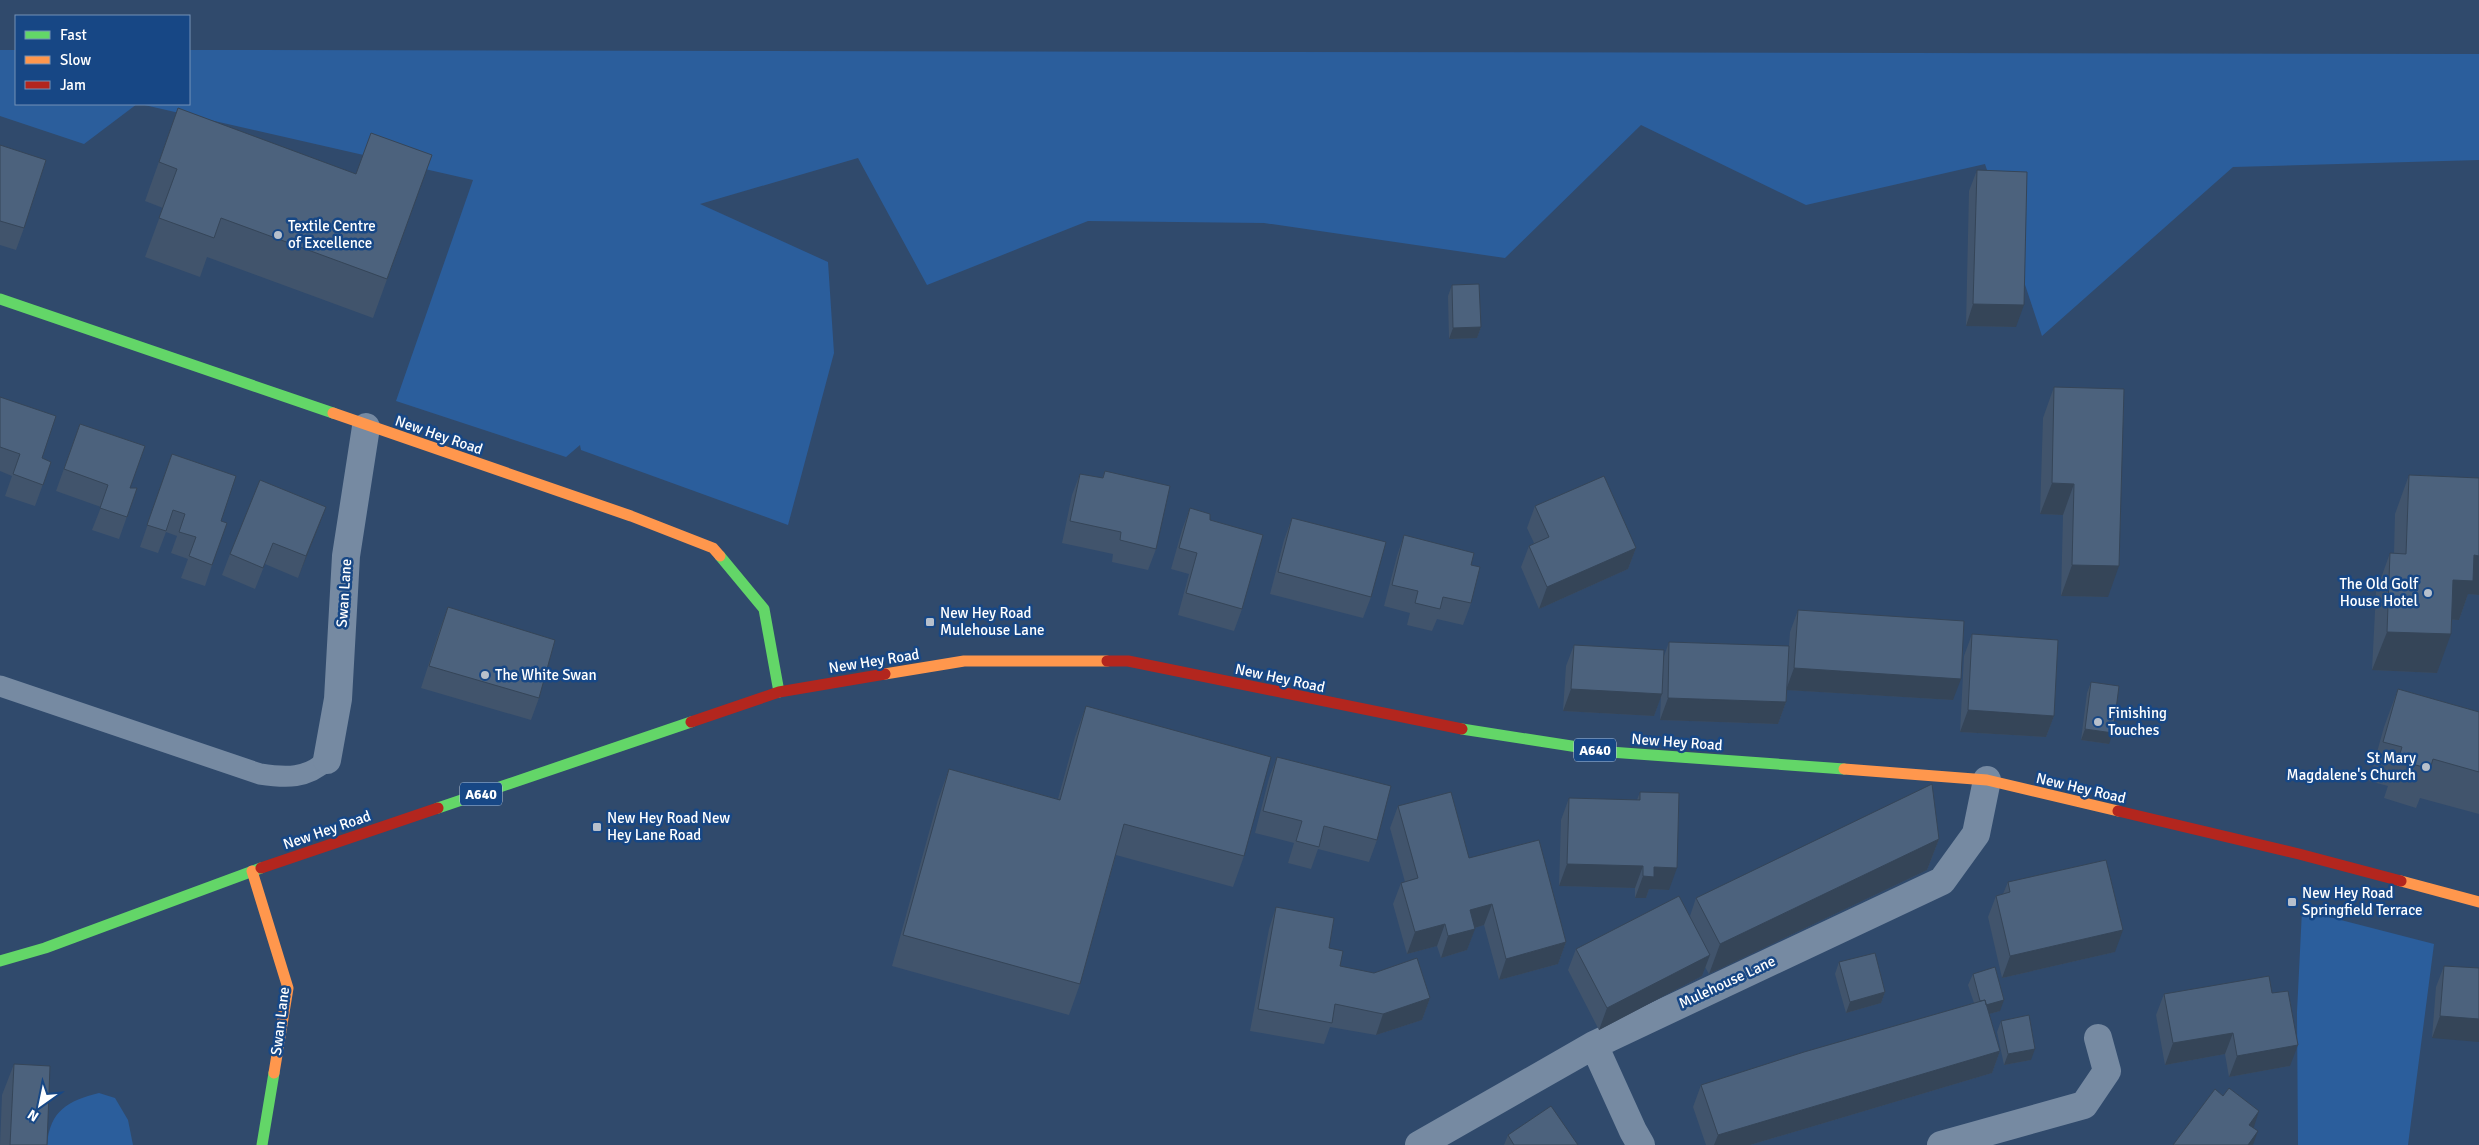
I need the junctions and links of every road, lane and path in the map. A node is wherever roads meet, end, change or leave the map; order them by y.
1 (0, 298) edge
2 (366, 427) junction
3 (0, 686) edge
4 (779, 692) junction
5 (327, 760) joint
6 (1987, 780) junction
7 (252, 872) junction
8 (2479, 902) edge
9 (0, 961) edge
10 (2098, 1038) dead end
11 (1594, 1045) junction
12 (262, 1145) edge
13 (1418, 1145) edge
14 (1641, 1145) edge
15 (1941, 1145) edge

1 - 2 main road, New Hey Road
2 - 4 main road, New Hey Road
2 - 5 street, Swan Lane
3 - 5 lane
4 - 6 main road, New Hey Road / A640
4 - 7 main road, New Hey Road / A640
6 - 8 main road, New Hey Road / A640
6 - 11 street, Mulehouse Lane
7 - 9 main road, New Hey Road / A640
7 - 12 main road, Swan Lane
10 - 15 street
11 - 13 street, Mulehouse Lane
11 - 14 street

